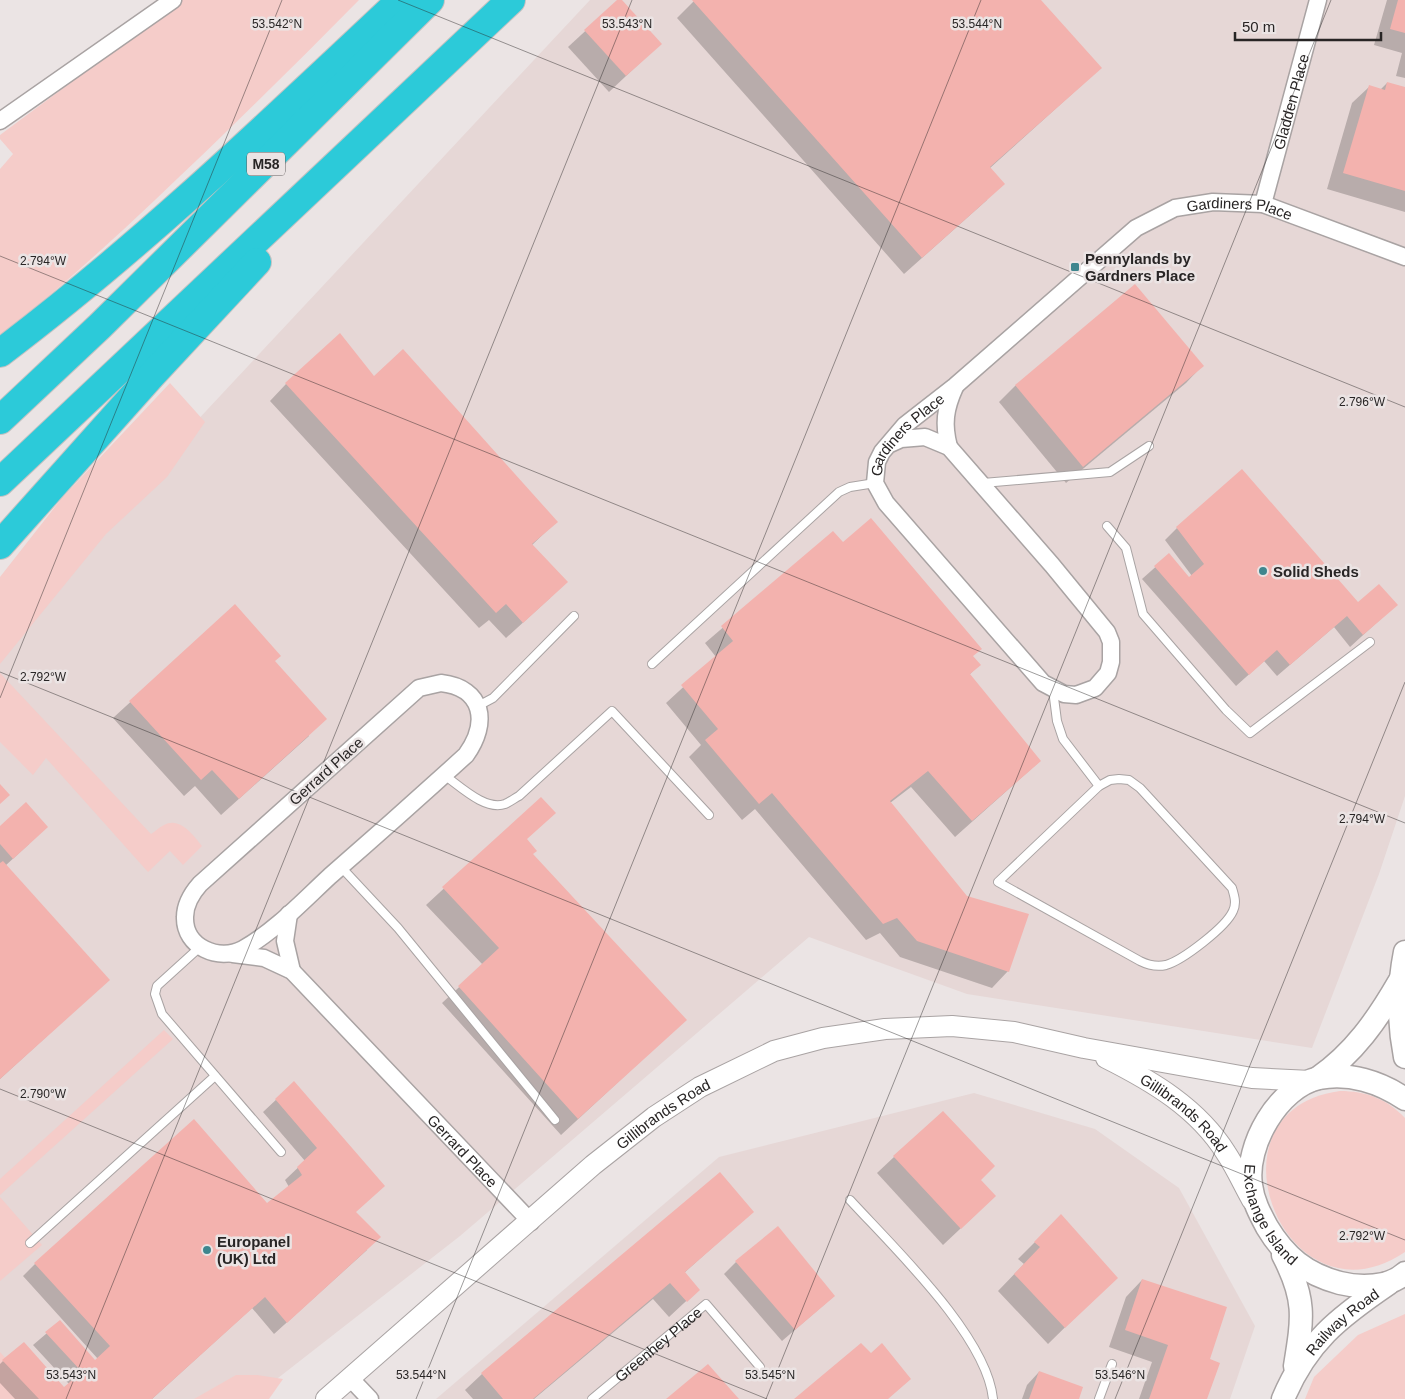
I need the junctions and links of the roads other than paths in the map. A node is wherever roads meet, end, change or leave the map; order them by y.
1 (173, 0) edge
2 (401, 0) edge
3 (430, 0) edge
4 (511, 0) edge
5 (1318, 0) edge
6 (421, 87) junction
7 (0, 121) edge
8 (1263, 204) junction
9 (1405, 257) edge
10 (0, 353) edge
11 (956, 386) junction
12 (0, 420) edge
13 (890, 444) junction
14 (1149, 446) dead end
15 (949, 447) junction
16 (0, 482) edge
17 (875, 482) junction
18 (981, 484) junction
19 (1108, 526) dead end
20 (0, 545) edge
21 (574, 616) dead end
22 (1370, 642) dead end
23 (652, 664) dead end
24 (1053, 690) junction
25 (478, 706) junction
26 (444, 775) junction
27 (1099, 786) junction
28 (709, 814) dead end
29 (340, 867) junction
30 (289, 914) junction
31 (200, 947) junction
32 (1405, 952) edge
33 (233, 954) junction
34 (292, 971) junction
35 (1399, 982) junction
36 (1084, 1048) junction
37 (1405, 1057) edge
38 (216, 1076) junction
39 (1314, 1080) junction
40 (1405, 1099) edge
41 (555, 1120) dead end
42 (281, 1152) dead end
43 (850, 1200) dead end
44 (1256, 1208) junction
45 (531, 1222) junction
46 (30, 1243) dead end
47 (1279, 1246) junction
48 (1402, 1275) edge
49 (1112, 1364) dead end
50 (760, 1367) dead end
51 (1294, 1372) junction
52 (350, 1378) junction
53 (326, 1399) edge
54 (370, 1399) edge
55 (592, 1399) edge
56 (993, 1399) edge
57 (1099, 1399) edge
58 (1283, 1399) edge

1 - 7 street
2 - 10 highway, M58
3 - 12 highway, M58
4 - 6 highway
5 - 8 street, Gladden Place
6 - 16 highway
6 - 20 highway
8 - 9 street, Gardiners Place
8 - 11 street, Gardiners Place
11 - 13 street, Gardiners Place
11 - 15 street
13 - 15 street
13 - 17 street, Gardiners Place
14 - 18 lane
15 - 18 street
17 - 23 lane
17 - 24 street, Gardiners Place
18 - 24 street
19 - 22 lane
21 - 25 lane
24 - 27 lane
25 - 26 street
25 - 31 street, Gerrard Place
26 - 28 lane
26 - 29 street
27 - 27 lane
29 - 30 street
29 - 41 lane
30 - 33 street
30 - 34 street
31 - 33 street, Gerrard Place
31 - 38 lane
32 - 35 main road
33 - 34 street, Gerrard Place
34 - 45 street, Gerrard Place
35 - 37 main road
35 - 39 main road
36 - 39 street, Gillibrands Road
36 - 44 street, Gillibrands Road
36 - 45 street, Gillibrands Road
38 - 42 lane
38 - 46 lane
39 - 40 main road, Exchange Island
39 - 44 main road, Exchange Island
43 - 56 lane
44 - 47 main road, Exchange Island
45 - 52 street, Gillibrands Road
47 - 48 main road, Exchange Island
47 - 51 main road, Railway Road
48 - 51 main road, Railway Road
49 - 57 lane
50 - 55 lane, Greenhey Place
51 - 58 main road, Railway Road
52 - 53 street, Gillibrands Road
52 - 54 street

